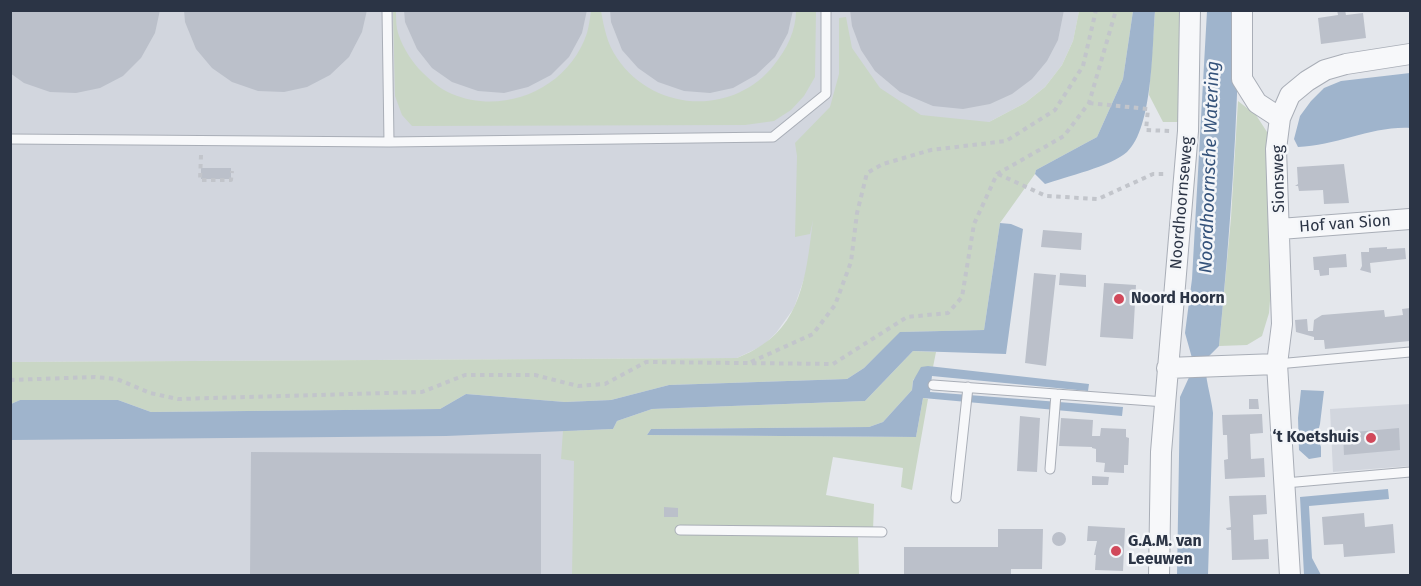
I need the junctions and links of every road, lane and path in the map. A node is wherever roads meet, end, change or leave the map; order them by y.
1 (387, 10) edge
2 (826, 10) edge
3 (1096, 10) edge
4 (1116, 10) edge
5 (1190, 10) edge
6 (1242, 10) edge
7 (1410, 54) edge
8 (1089, 103) junction
9 (1280, 118) junction
10 (1146, 130) dead end
11 (10, 139) edge
12 (389, 142) junction
13 (201, 157) dead end
14 (232, 171) dead end
15 (1185, 173) junction
16 (998, 174) junction
17 (1410, 219) edge
18 (1280, 229) junction
19 (1410, 352) edge
20 (748, 363) junction
21 (1277, 364) junction
22 (1167, 368) junction
23 (10, 380) edge
24 (933, 385) dead end
25 (968, 389) junction
26 (1056, 396) junction
27 (1165, 402) junction
28 (1050, 469) dead end
29 (1410, 472) edge
30 (1285, 483) junction
31 (956, 498) dead end
32 (680, 530) dead end
33 (882, 532) dead end
34 (1159, 576) edge
35 (1290, 576) edge

1 - 12 lane
2 - 12 lane
3 - 20 path
4 - 8 path
5 - 15 street, Noordhoornseweg
6 - 9 street
7 - 9 street
8 - 10 path
8 - 16 path
9 - 18 street, Sionsweg
11 - 12 lane
13 - 14 path
15 - 16 path
15 - 22 street, Noordhoornseweg
16 - 20 path
17 - 18 street, Hof van Sion
18 - 21 street, Sionsweg
19 - 21 lane
20 - 23 path
21 - 22 street
21 - 30 street, Sionsweg
22 - 27 street, Noordhoornseweg
24 - 25 lane
25 - 26 lane
25 - 31 lane
26 - 27 lane
26 - 28 lane
27 - 34 street, Noordhoornseweg
29 - 30 lane
30 - 35 street, Sionsweg
32 - 33 lane

